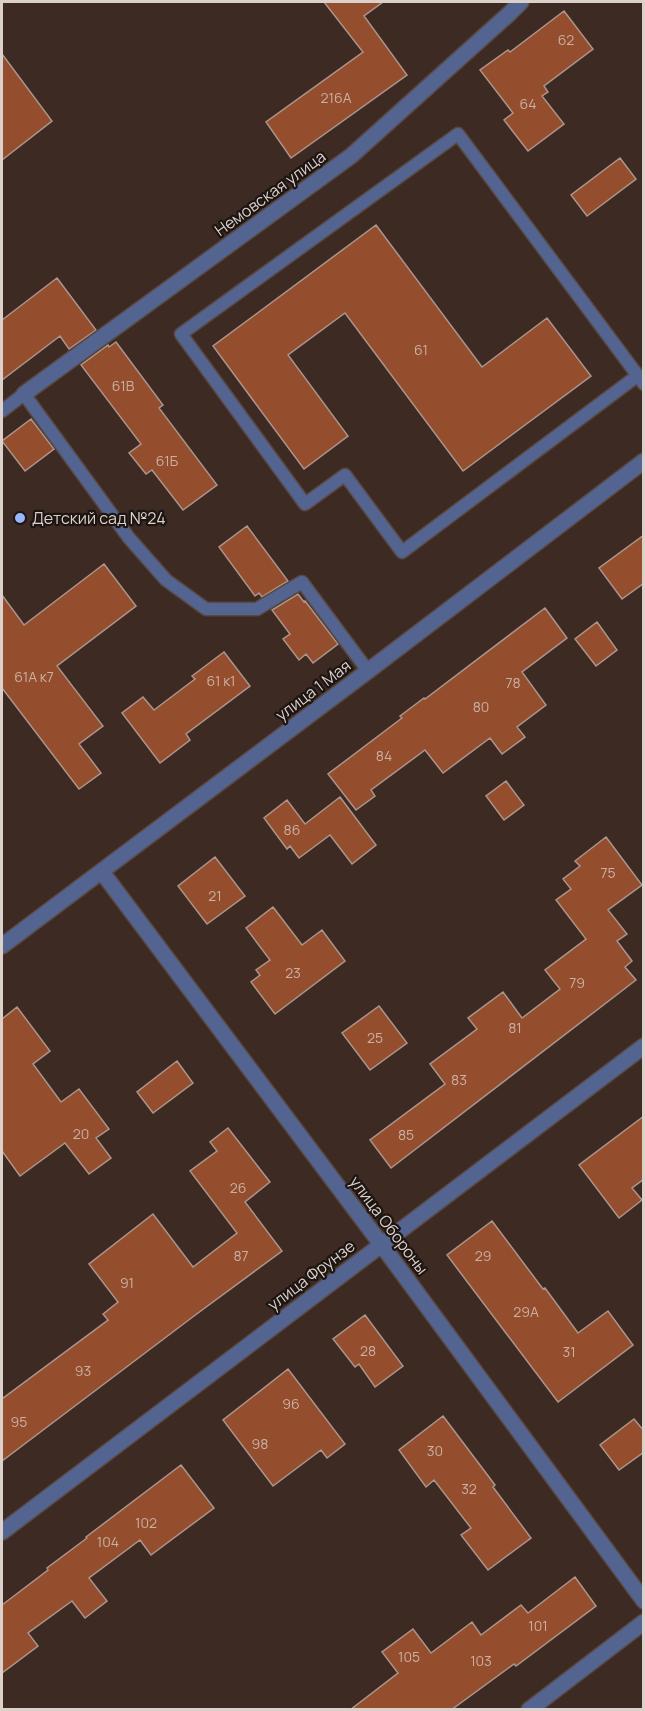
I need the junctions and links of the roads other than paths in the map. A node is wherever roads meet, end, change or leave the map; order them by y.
1 (521, 2) edge
2 (640, 380) edge
3 (24, 394) junction
4 (2, 411) edge
5 (644, 461) edge
6 (368, 671) junction
7 (102, 872) junction
8 (2, 946) edge
9 (644, 1046) edge
10 (381, 1244) junction
11 (2, 1532) edge
12 (644, 1600) edge
13 (644, 1622) edge
14 (530, 1710) edge

1 - 3 street, Немовская улица
2 - 2 lane
3 - 4 lane
3 - 6 lane
5 - 6 street, улица 1 Мая
6 - 7 street, улица 1 Мая
7 - 8 street, улица 1 Мая
7 - 10 street, улица Обороны
9 - 10 street, улица Фрунзе
10 - 11 street, улица Фрунзе
10 - 12 street, улица Обороны
13 - 14 street

